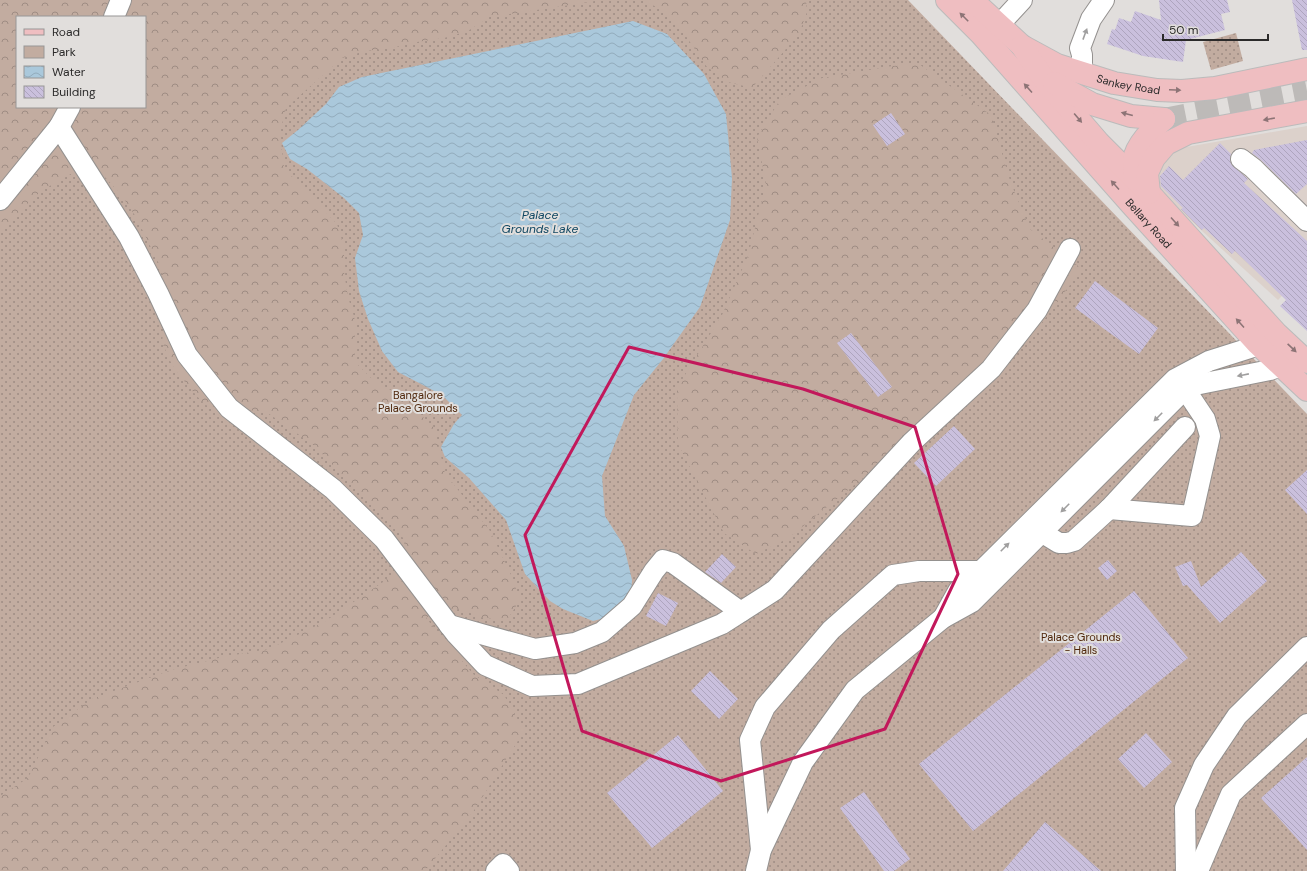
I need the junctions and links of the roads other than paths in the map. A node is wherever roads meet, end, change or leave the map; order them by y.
1 (121, 0) edge
2 (947, 0) edge
3 (1022, 0) edge
4 (1104, 0) edge
5 (978, 2) edge
6 (114, 16) edge
7 (990, 30) junction
8 (1022, 46) junction
9 (995, 52) junction
10 (1307, 69) edge
11 (1082, 72) junction
12 (1043, 78) junction
13 (69, 108) edge
14 (1307, 111) edge
15 (59, 127) junction
16 (1241, 158) dead end
17 (1142, 186) junction
18 (0, 200) edge
19 (1307, 221) edge
20 (1070, 249) dead end
21 (1258, 344) junction
22 (1307, 362) edge
23 (1281, 366) junction
24 (1185, 389) junction
25 (1307, 390) edge
26 (1185, 427) dead end
27 (1104, 458) junction
28 (1133, 483) junction
29 (1109, 509) junction
30 (1035, 527) junction
31 (981, 570) junction
32 (741, 612) junction
33 (943, 618) junction
34 (449, 625) junction
35 (1307, 647) edge
36 (1307, 724) edge
37 (761, 850) junction
38 (496, 871) edge
39 (510, 871) edge
40 (756, 871) edge
41 (1186, 871) edge
42 (1198, 871) edge

1 - 6 street
7 -> 2 main road, Sankey Road
3 - 7 street
11 -> 4 street
5 - 7 main road, Sankey Road
7 - 8 main road, Sankey Road
7 - 9 main road, Sankey Road
8 - 11 main road, Sankey Road
8 - 12 main road, Bellary Road
9 - 12 main road
21 -> 9 main road, Bellary Road
11 -> 10 main road, Sankey Road
12 -> 17 main road, Bellary Road
17 -> 12 main road
13 - 15 street
14 -> 17 main road
15 - 18 street
15 - 34 street
16 - 19 street
17 -> 22 main road, Bellary Road
20 - 32 street
21 - 23 main road, Bellary Road
21 - 27 street
23 -> 24 street
23 - 25 main road, Bellary Road
24 -> 27 street
24 - 29 street
26 - 28 street
27 - 28 street
27 - 30 street
28 - 29 street
29 - 30 street
31 -> 30 street
30 - 33 street
31 - 33 street
31 - 37 street
32 - 34 street
32 - 34 street
33 - 37 street
35 - 41 street
36 - 42 street
37 - 40 street
38 - 39 street

